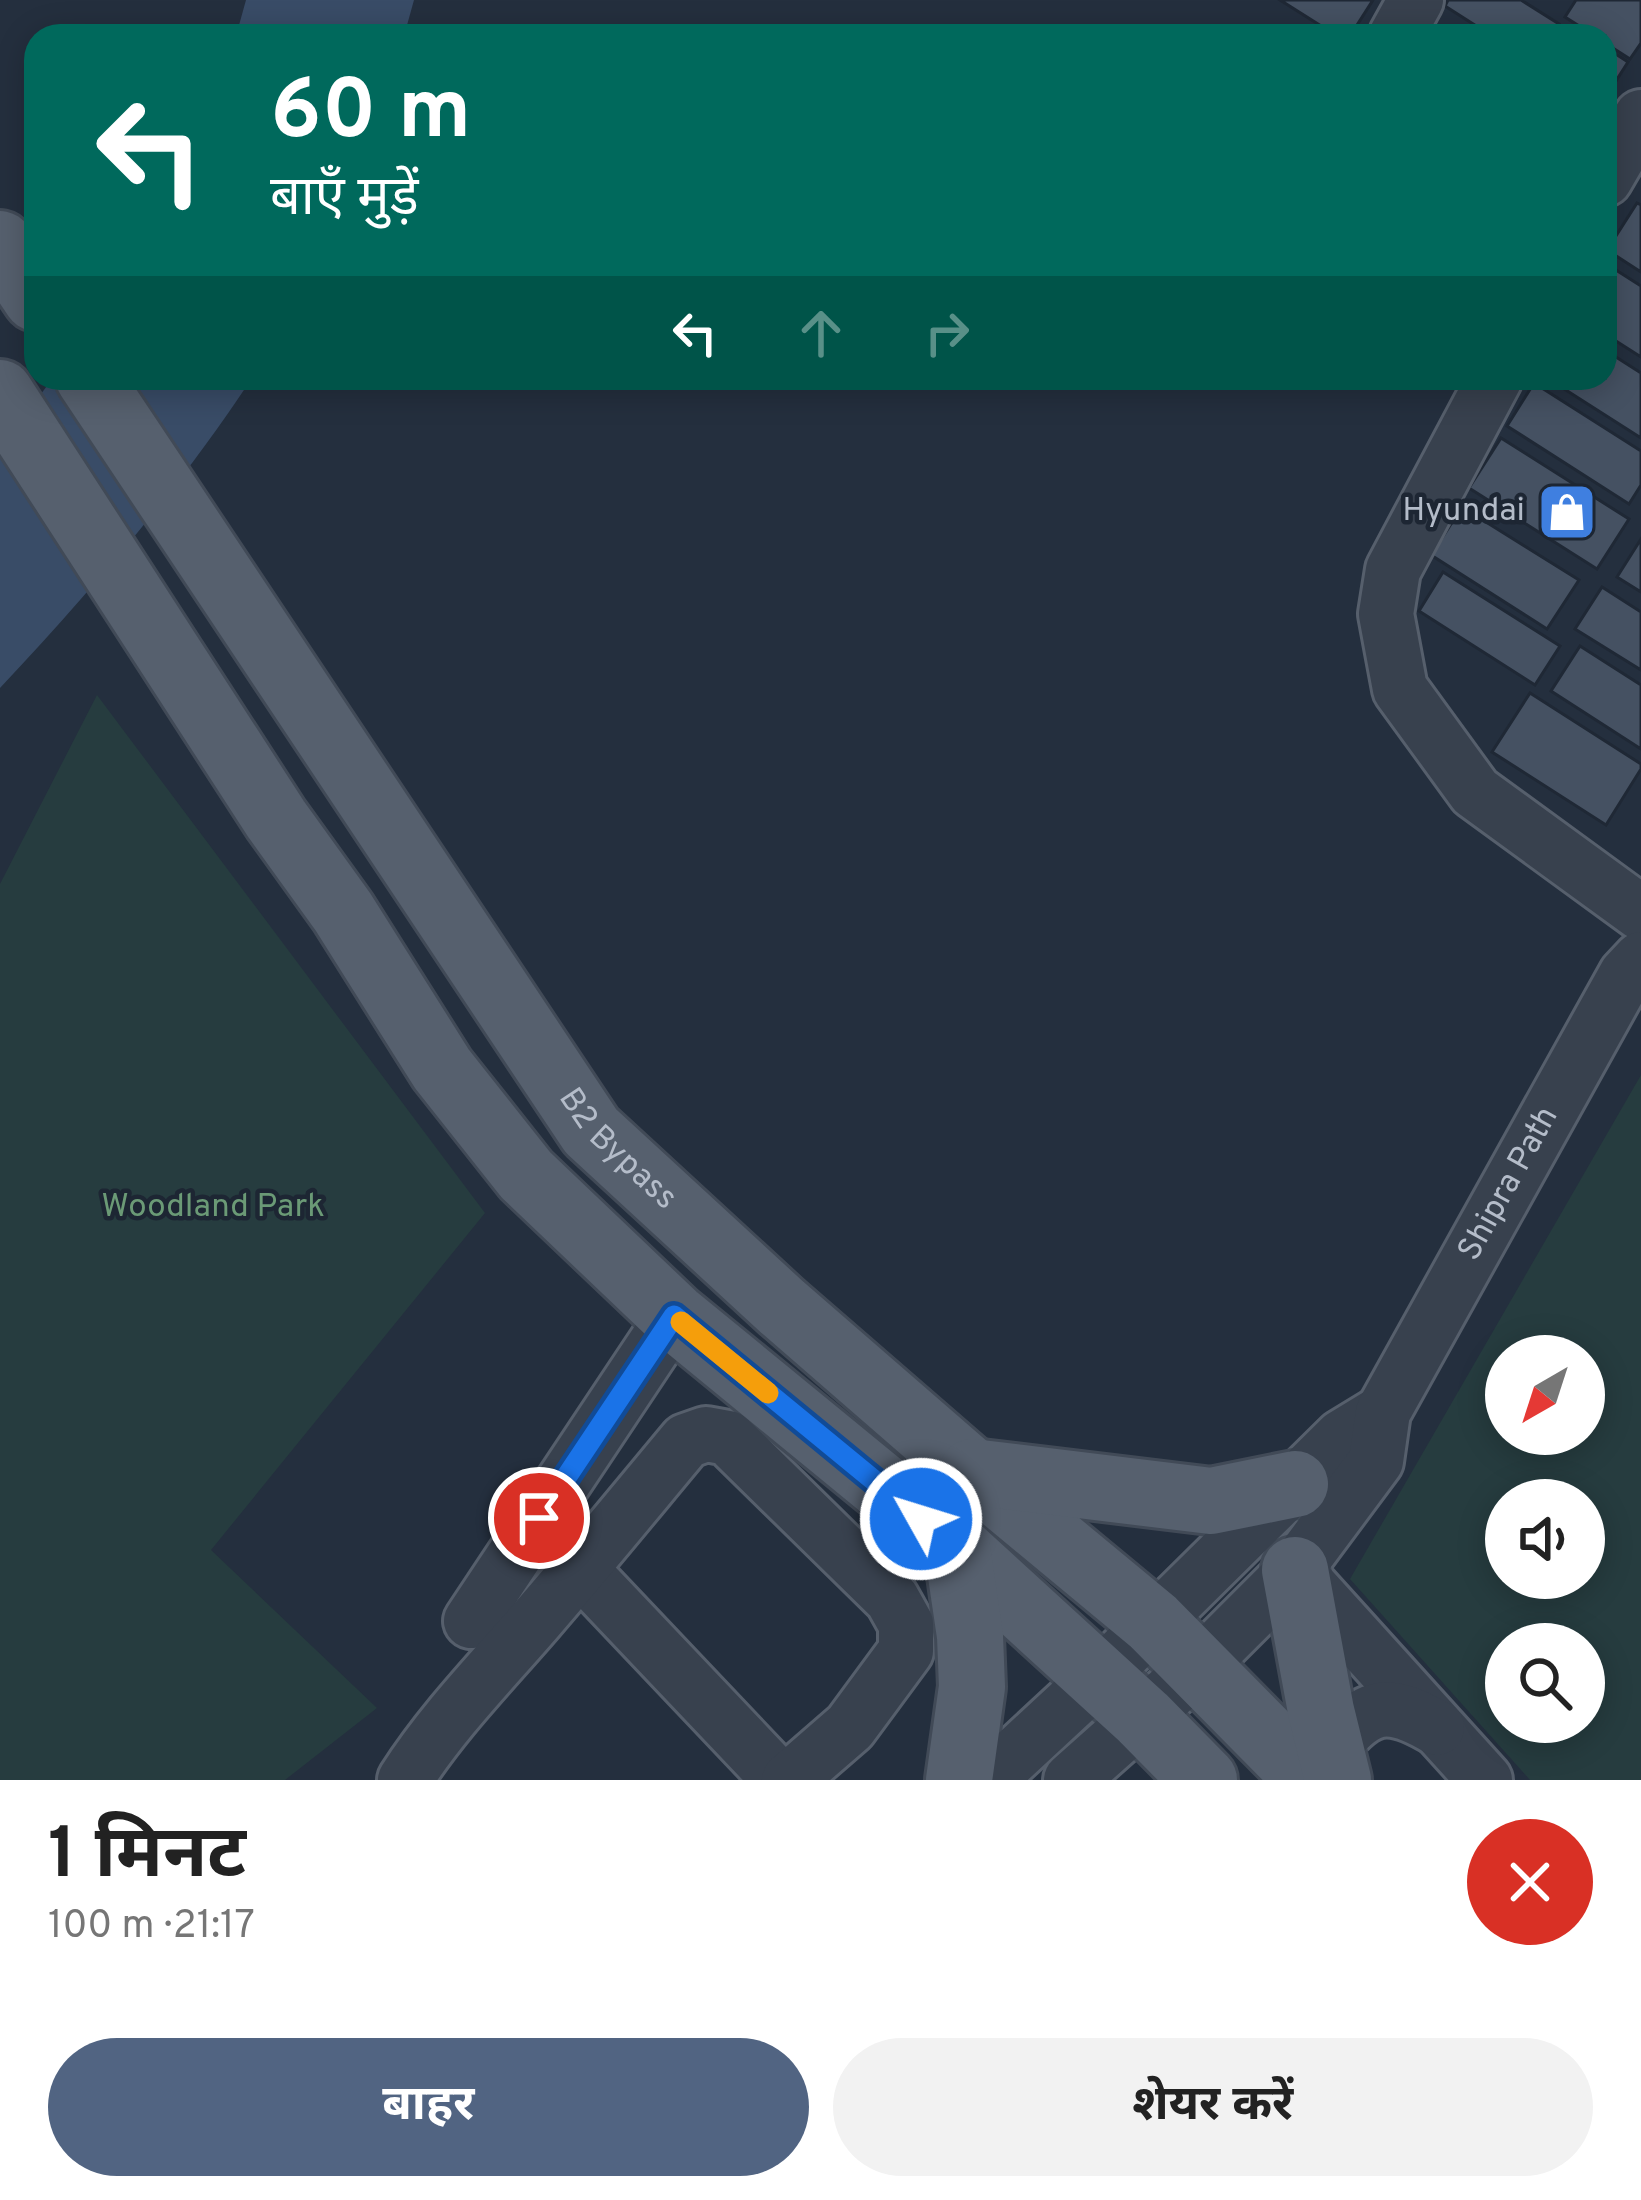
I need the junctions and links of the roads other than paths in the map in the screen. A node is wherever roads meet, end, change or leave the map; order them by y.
1 (1641, 117) edge
2 (1617, 158) edge
3 (0, 244) edge
4 (24, 280) edge
5 (97, 390) edge
6 (1489, 390) edge
7 (0, 393) edge
8 (1637, 931) edge
9 (674, 1316) junction
10 (1383, 1412) junction
11 (972, 1472) junction
12 (1295, 1484) junction
13 (957, 1548) junction
14 (580, 1569) junction
15 (1295, 1570) junction
16 (471, 1621) dead end
17 (1176, 1644) junction
18 (1121, 1698) junction
19 (1437, 1728) junction
20 (1326, 1769) edge
21 (405, 1780) edge
22 (785, 1780) edge
23 (959, 1780) edge
24 (988, 1780) edge
25 (1071, 1780) edge
26 (1204, 1780) edge
27 (1485, 1780) edge

1 - 2 street
3 - 4 main road
5 - 11 main road, B2 Bypass
6 - 8 street
7 - 9 main road
8 - 10 street, Shipra Path
9 - 13 main road
9 - 16 street
10 - 12 street, Shipra Path
10 - 15 street, Shipra Path
11 - 12 main road
11 - 17 main road, B2 Bypass
12 - 17 street, Shipra Path
13 - 18 main road
13 - 23 main road
14 - 21 street
14 - 22 street
14 - 22 street
15 - 17 street, Shipra Path
15 - 19 street
15 - 20 main road
17 - 18 street, Shipra Path
17 - 20 main road, B2 Bypass
18 - 24 street
18 - 25 street, Shipra Path
18 - 26 main road
19 - 20 street
19 - 27 street

